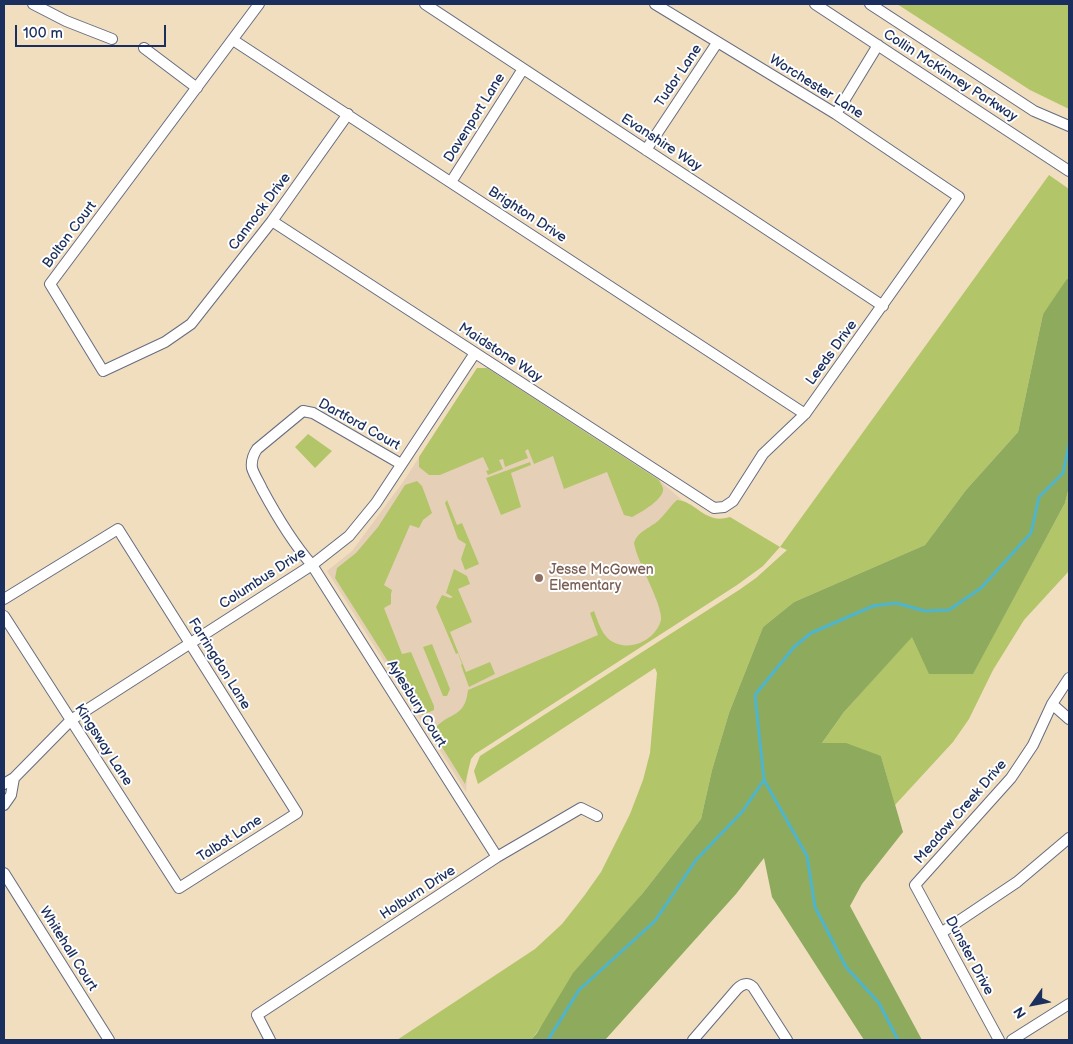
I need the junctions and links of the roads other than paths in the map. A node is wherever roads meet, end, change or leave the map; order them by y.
1 (33, 4) edge
2 (259, 4) edge
3 (425, 4) edge
4 (656, 4) edge
5 (815, 4) edge
6 (870, 4) edge
7 (112, 39) dead end
8 (233, 40) junction
9 (717, 43) junction
10 (878, 45) junction
11 (144, 48) dead end
12 (523, 68) junction
13 (197, 88) junction
14 (348, 114) junction
15 (836, 114) junction
16 (1069, 126) edge
17 (646, 150) junction
18 (1069, 171) edge
19 (451, 182) junction
20 (959, 197) joint
21 (272, 221) junction
22 (883, 306) junction
23 (191, 324) joint
24 (475, 353) junction
25 (805, 414) junction
26 (401, 464) junction
27 (714, 508) joint
28 (312, 565) junction
29 (4, 599) edge
30 (4, 616) edge
31 (190, 643) junction
32 (1069, 678) edge
33 (1052, 704) junction
34 (1069, 718) edge
35 (71, 720) junction
36 (14, 778) junction
37 (4, 784) edge
38 (4, 806) edge
39 (297, 813) joint
40 (597, 816) dead end
41 (1069, 838) edge
42 (497, 857) junction
43 (4, 873) edge
44 (915, 885) joint
45 (179, 888) joint
46 (941, 933) junction
47 (1069, 1004) edge
48 (107, 1039) edge
49 (270, 1040) edge
50 (693, 1040) edge
51 (787, 1040) edge
52 (998, 1040) edge
53 (1012, 1040) edge

1 - 7 street
2 - 8 street, Bolton Court
3 - 12 street, Evanshire Way
4 - 9 street, Worchester Lane
5 - 10 street, Collin McKinney Parkway
6 - 16 street, Collin McKinney Parkway
8 - 13 street, Bolton Court
8 - 14 street, Brighton Drive
9 - 15 street, Worchester Lane
9 - 17 street, Tudor Lane
10 - 15 street
10 - 18 street, Collin McKinney Parkway
11 - 13 street
12 - 17 street, Evanshire Way
12 - 19 street, Davenport Lane
13 - 23 street, Bolton Court
14 - 19 street, Brighton Drive
14 - 21 street, Cannock Drive
15 - 20 street, Worchester Lane
17 - 22 street, Evanshire Way
19 - 25 street, Brighton Drive
20 - 22 street, Leeds Drive
21 - 23 street, Cannock Drive
21 - 24 street, Maidstone Way
22 - 25 street, Leeds Drive
24 - 26 street, Columbus Drive
24 - 27 street, Maidstone Way
25 - 27 street, Leeds Drive
26 - 28 street, Columbus Drive
26 - 28 street, Dartford Court
28 - 31 street, Columbus Drive
28 - 42 street, Aylesbury Court
29 - 31 street, Farringdon Lane
30 - 35 street, Kingsway Lane
31 - 35 street, Columbus Drive
31 - 39 street, Farringdon Lane
32 - 33 street, Meadow Creek Drive
33 - 34 street
33 - 44 street, Meadow Creek Drive
35 - 36 street, Columbus Drive
35 - 45 street, Kingsway Lane
36 - 37 street, Columbus Drive
36 - 38 street, Columbus Drive
39 - 45 street, Talbot Lane
40 - 42 street, Holburn Drive
41 - 46 street
42 - 49 street, Holburn Drive
43 - 48 street, Whitehall Court
44 - 46 street, Dunster Drive
46 - 52 street, Dunster Drive
47 - 53 street
50 - 51 street

